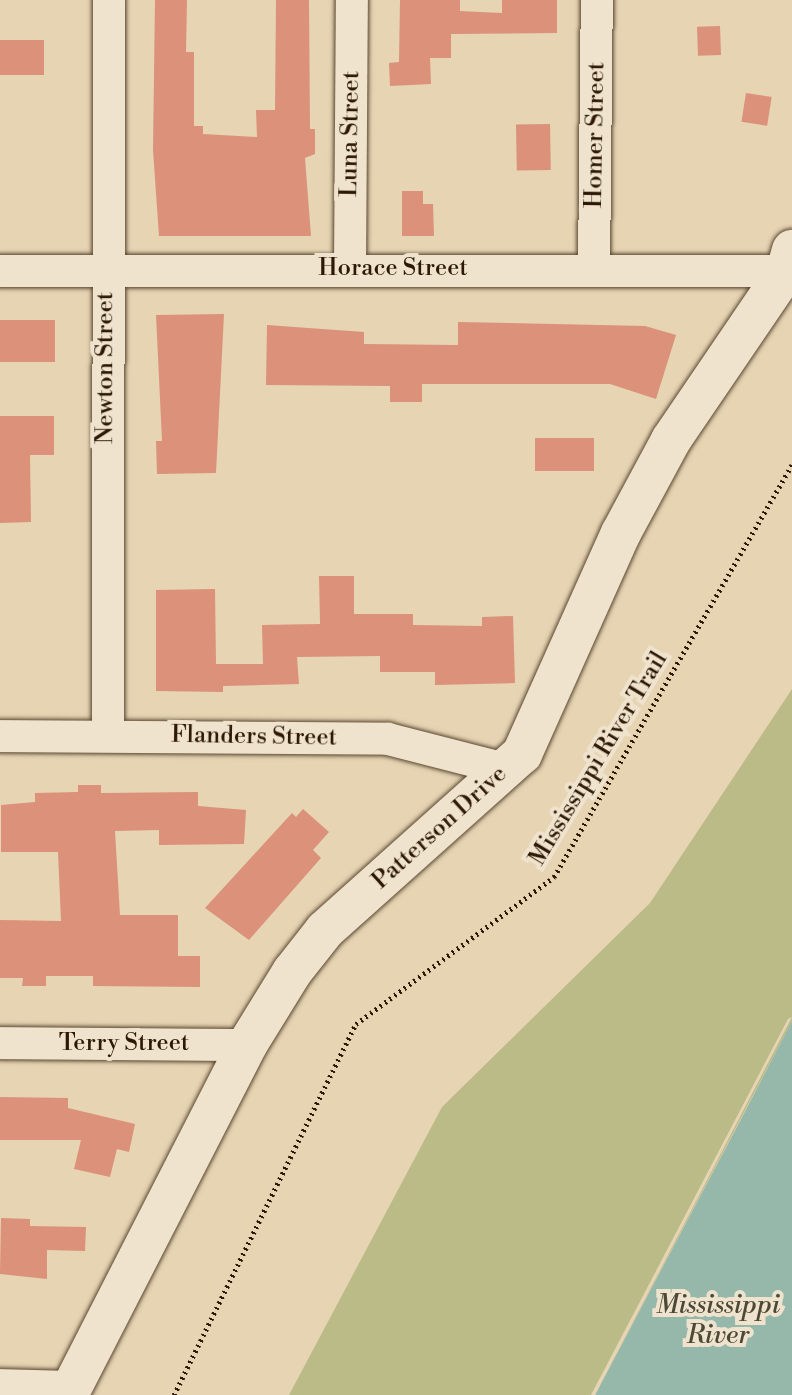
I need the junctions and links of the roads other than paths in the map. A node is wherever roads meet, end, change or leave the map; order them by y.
1 (109, 0) edge
2 (352, 0) edge
3 (597, 0) edge
4 (789, 260) edge
5 (350, 268) junction
6 (594, 269) junction
7 (0, 271) edge
8 (105, 272) junction
9 (0, 736) edge
10 (108, 736) junction
11 (505, 769) junction
12 (0, 1043) edge
13 (247, 1045) junction
14 (0, 1385) edge
15 (70, 1391) edge

1 - 8 street, Newton Street
2 - 5 street, Luna Street
3 - 6 street, Homer Street
4 - 6 street, Horace Street
4 - 11 street, Patterson Drive
5 - 6 street, Horace Street
5 - 8 street, Horace Street
7 - 8 street, Horace Street
8 - 10 street, Newton Street
9 - 10 street, Flanders Street
10 - 11 street, Flanders Street
11 - 13 street, Patterson Drive
12 - 13 street, Terry Street
13 - 15 street, Patterson Drive
14 - 15 street

